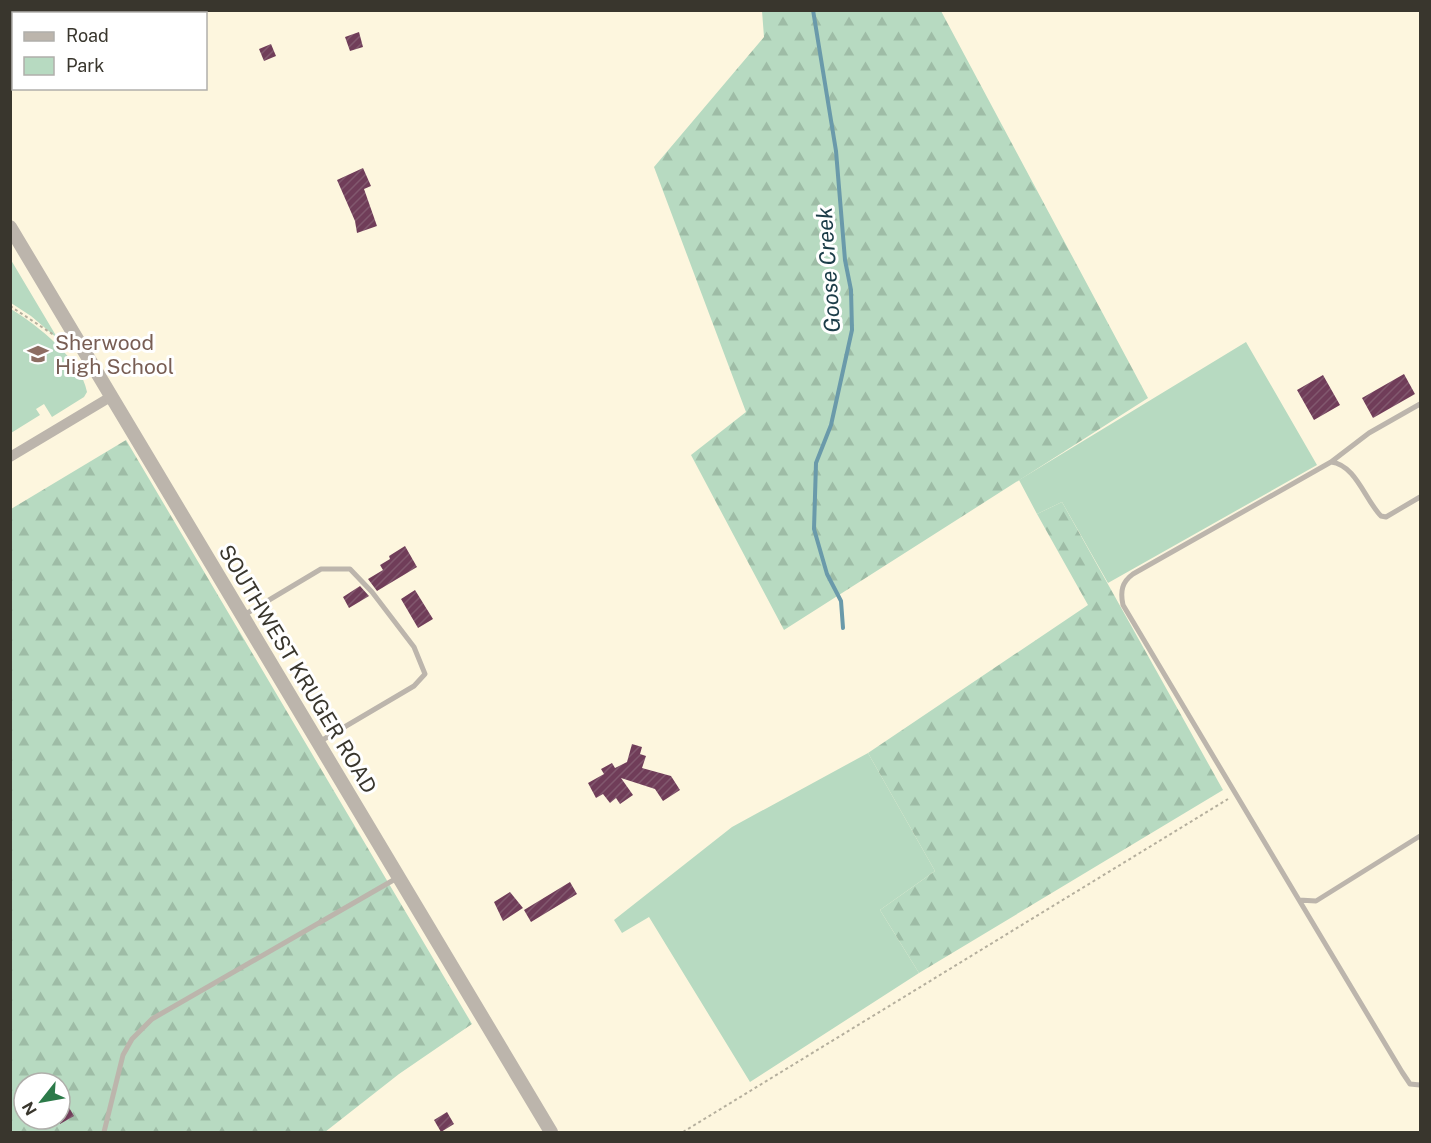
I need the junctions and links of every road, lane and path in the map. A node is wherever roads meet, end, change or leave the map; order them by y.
1 (10, 227) edge
2 (10, 306) edge
3 (63, 341) dead end
4 (111, 396) junction
5 (1420, 404) edge
6 (10, 457) edge
7 (1331, 462) junction
8 (1420, 497) edge
9 (242, 616) junction
10 (318, 743) junction
11 (1236, 796) junction
12 (1420, 836) edge
13 (398, 877) junction
14 (1299, 900) junction
15 (1420, 1085) edge
16 (104, 1132) edge
17 (551, 1132) edge
18 (683, 1132) edge

1 - 4 street, SOUTHWEST KRUGER ROAD
2 - 3 path
4 - 6 street
4 - 9 street, SOUTHWEST KRUGER ROAD
5 - 7 lane
7 - 8 lane
7 - 11 lane
9 - 10 street, SOUTHWEST KRUGER ROAD
9 - 10 lane
10 - 13 street, SOUTHWEST KRUGER ROAD
11 - 14 lane
11 - 18 path
12 - 14 lane
13 - 16 lane
13 - 17 street, SOUTHWEST KRUGER ROAD
14 - 15 lane

